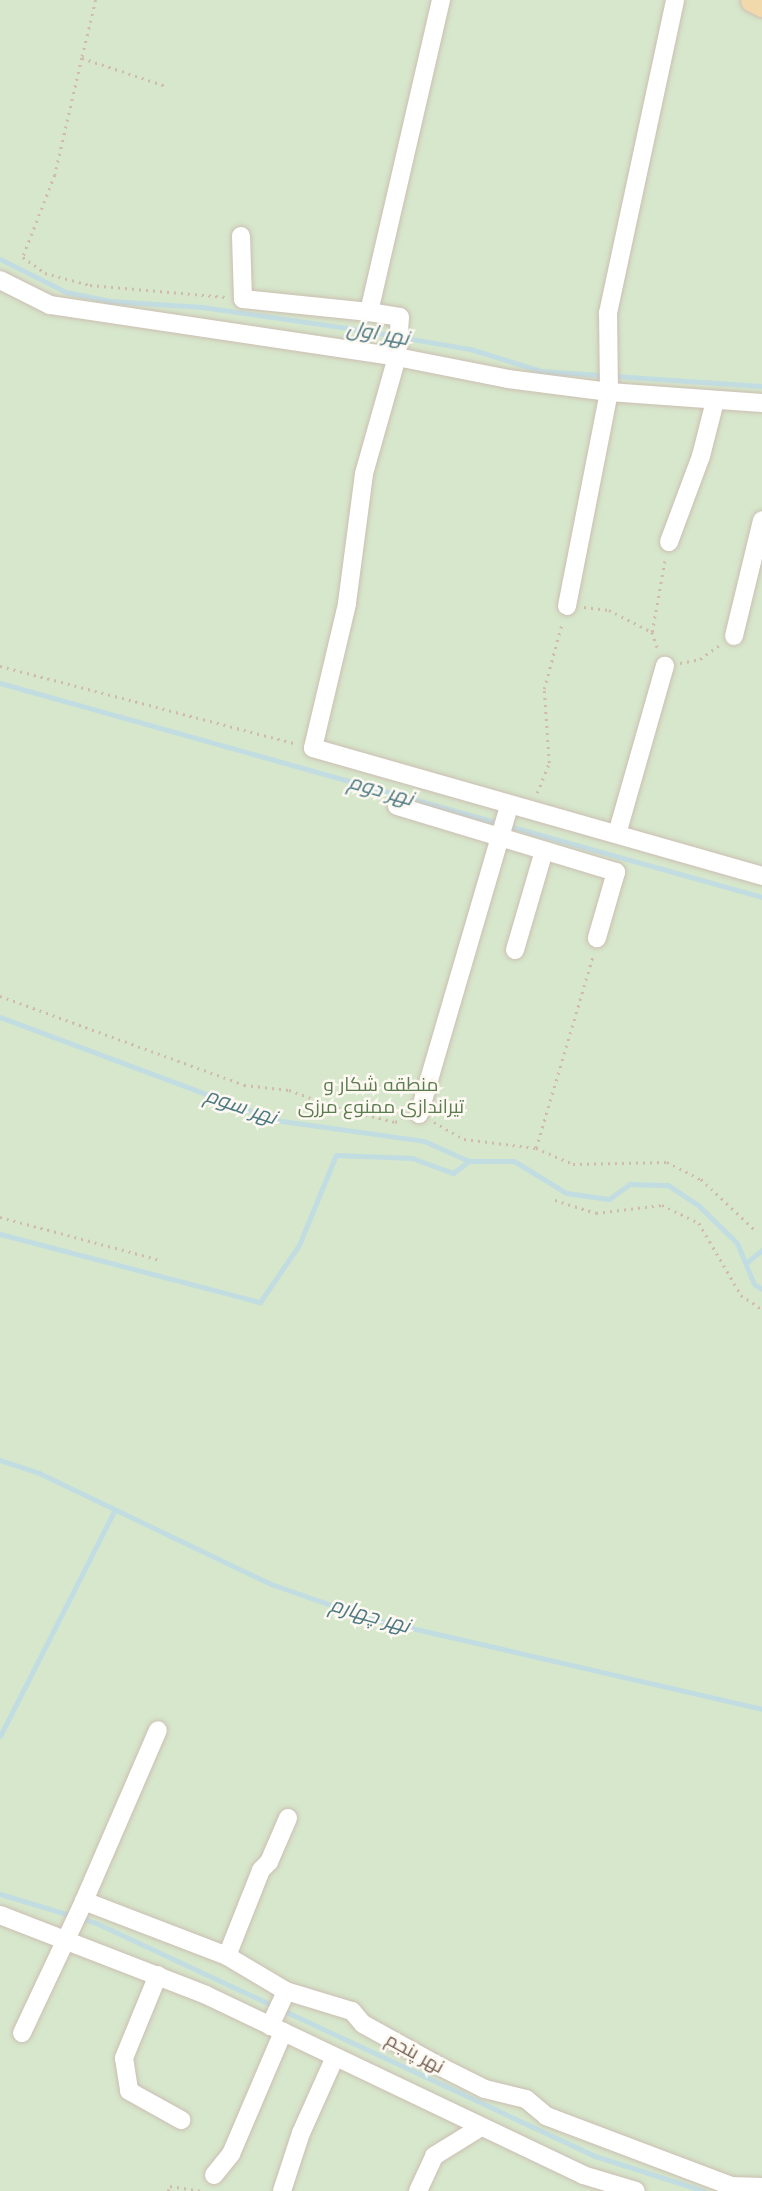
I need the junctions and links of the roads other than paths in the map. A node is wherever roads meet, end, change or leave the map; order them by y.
1 (441, 0) edge
2 (675, 0) edge
3 (752, 0) edge
4 (762, 5) edge
5 (241, 236) dead end
6 (0, 281) edge
7 (369, 312) junction
8 (397, 352) junction
9 (609, 387) junction
10 (715, 401) junction
11 (762, 403) edge
12 (762, 520) edge
13 (669, 542) road end
14 (567, 606) road end
15 (734, 636) road end
16 (665, 666) road end
17 (397, 806) dead end
18 (504, 824) junction
19 (617, 834) junction
20 (544, 851) junction
21 (762, 876) edge
22 (597, 938) road end
23 (515, 950) dead end
24 (419, 1114) road end
25 (158, 1730) dead end
26 (288, 1818) dead end
27 (82, 1904) junction
28 (0, 1915) edge
29 (69, 1933) junction
30 (227, 1956) junction
31 (158, 1975) junction
32 (279, 2013) junction
33 (22, 2034) dead end
34 (335, 2057) junction
35 (181, 2120) dead end
36 (481, 2127) junction
37 (214, 2175) dead end
38 (762, 2187) edge
39 (282, 2191) edge
40 (418, 2191) edge
41 (636, 2191) edge

1 - 7 street
2 - 9 street
3 - 4 main road
5 - 7 street
6 - 8 street
7 - 8 street
8 - 9 street
8 - 18 street
9 - 10 street
9 - 14 street
10 - 11 street
10 - 13 street
12 - 15 street
16 - 19 street
17 - 18 street
18 - 19 street
18 - 20 street
18 - 24 street
19 - 21 street
20 - 22 street
20 - 23 street
25 - 27 street
26 - 30 street
27 - 29 street
27 - 30 street, نهر پنجم
28 - 29 street, نهر پنجم
29 - 31 street, نهر پنجم
29 - 33 street
30 - 32 street, نهر پنجم
31 - 32 street, نهر پنجم
31 - 35 street
32 - 34 street, نهر پنجم
32 - 37 street
32 - 38 street, نهر پنجم
34 - 36 street, نهر پنجم
34 - 39 street
36 - 40 street
36 - 41 street, نهر پنجم

